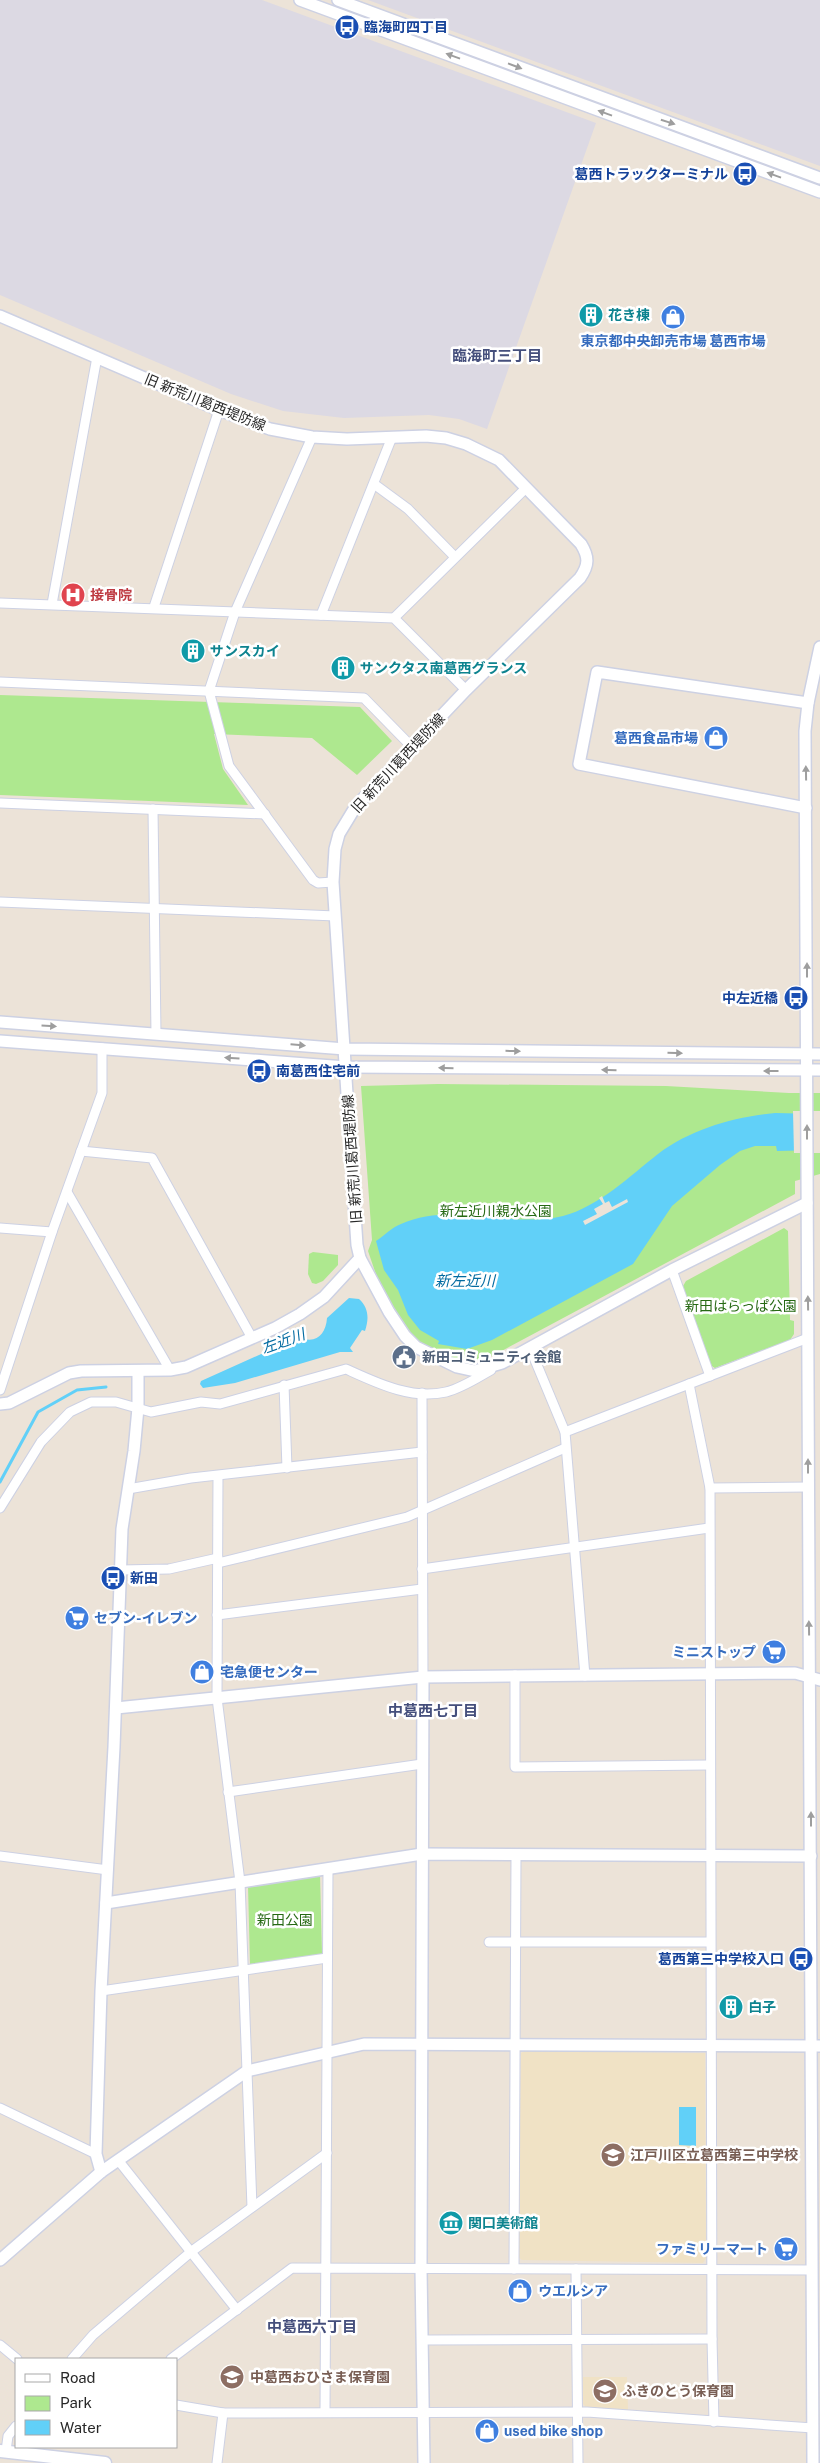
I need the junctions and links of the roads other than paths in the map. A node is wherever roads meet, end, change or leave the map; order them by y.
1 (300, 0) edge
2 (338, 0) edge
3 (639, 119) junction
4 (820, 178) edge
5 (820, 192) edge
6 (0, 316) edge
7 (97, 357) junction
8 (219, 410) junction
9 (312, 437) junction
10 (392, 437) junction
11 (374, 484) junction
12 (526, 488) junction
13 (454, 556) junction
14 (0, 603) edge
15 (52, 604) junction
16 (154, 607) junction
17 (235, 612) junction
18 (321, 615) junction
19 (394, 618) junction
20 (820, 647) edge
21 (0, 682) edge
22 (466, 690) junction
23 (209, 691) junction
24 (808, 703) junction
25 (411, 746) junction
26 (0, 803) edge
27 (806, 808) junction
28 (153, 809) junction
29 (265, 814) junction
30 (333, 882) junction
31 (0, 902) edge
32 (155, 907) junction
33 (336, 916) junction
34 (0, 1022) edge
35 (156, 1034) junction
36 (0, 1041) edge
37 (102, 1048) junction
38 (345, 1049) junction
39 (807, 1054) junction
40 (820, 1054) edge
41 (346, 1067) junction
42 (807, 1070) junction
43 (820, 1070) edge
44 (81, 1151) junction
45 (67, 1192) junction
46 (807, 1203) junction
47 (0, 1228) edge
48 (52, 1232) junction
49 (360, 1258) junction
50 (672, 1270) junction
51 (252, 1338) junction
52 (808, 1338) junction
53 (530, 1348) junction
54 (502, 1363) junction
55 (170, 1370) junction
56 (138, 1371) junction
57 (710, 1376) junction
58 (689, 1384) junction
59 (284, 1385) junction
60 (0, 1390) edge
61 (422, 1393) junction
62 (0, 1404) edge
63 (138, 1408) junction
64 (565, 1432) junction
65 (565, 1448) junction
66 (422, 1452) junction
67 (287, 1468) junction
68 (218, 1476) junction
69 (808, 1487) junction
70 (710, 1488) junction
71 (128, 1489) junction
72 (0, 1508) edge
73 (422, 1510) junction
74 (709, 1528) junction
75 (574, 1548) junction
76 (218, 1561) junction
77 (422, 1569) junction
78 (120, 1570) junction
79 (422, 1590) junction
80 (218, 1615) junction
81 (708, 1674) junction
82 (515, 1675) junction
83 (586, 1676) junction
84 (423, 1677) junction
85 (815, 1678) edge
86 (217, 1698) junction
87 (116, 1708) junction
88 (422, 1764) junction
89 (709, 1765) junction
90 (228, 1792) junction
91 (422, 1854) junction
92 (0, 1856) edge
93 (516, 1856) junction
94 (710, 1856) junction
95 (811, 1856) junction
96 (328, 1869) junction
97 (108, 1870) junction
98 (240, 1882) junction
99 (106, 1903) junction
100 (489, 1942) dead end
101 (516, 1942) junction
102 (710, 1942) junction
103 (327, 1958) junction
104 (244, 1970) junction
105 (101, 1991) junction
106 (422, 2044) junction
107 (514, 2044) junction
108 (711, 2046) junction
109 (816, 2046) edge
110 (327, 2053) junction
111 (247, 2071) junction
112 (0, 2108) edge
113 (327, 2153) junction
114 (96, 2154) junction
115 (118, 2160) junction
116 (101, 2172) junction
117 (252, 2207) junction
118 (192, 2251) junction
119 (0, 2260) edge
120 (326, 2268) junction
121 (421, 2269) junction
122 (514, 2269) junction
123 (576, 2269) junction
124 (712, 2270) junction
125 (812, 2270) junction
126 (237, 2310) junction
127 (712, 2339) junction
128 (422, 2340) junction
129 (576, 2340) junction
130 (0, 2345) edge
131 (16, 2358) edge
132 (73, 2358) edge
133 (172, 2358) edge
134 (178, 2405) edge
135 (325, 2412) junction
136 (578, 2412) junction
137 (223, 2413) junction
138 (424, 2414) junction
139 (714, 2422) junction
140 (15, 2427) edge
141 (812, 2428) junction
142 (3, 2451) edge
143 (106, 2463) edge
144 (217, 2463) edge
145 (424, 2463) edge
146 (578, 2463) edge
147 (813, 2463) edge

3 -> 1 street
2 -> 3 street
3 -> 4 street
5 -> 3 street
6 - 7 street, 旧 新荒川葛西堤防線
7 - 8 street, 旧 新荒川葛西堤防線
7 - 15 street
8 - 9 street, 旧 新荒川葛西堤防線
8 - 16 street
9 - 10 street, 旧 新荒川葛西堤防線
9 - 17 street
10 - 11 street
10 - 12 street, 旧 新荒川葛西堤防線
11 - 13 street
11 - 18 street
12 - 13 street
12 - 22 street, 旧 新荒川葛西堤防線
13 - 19 street
14 - 15 street
15 - 16 street
16 - 17 street
17 - 18 street
17 - 23 street
18 - 19 street
19 - 22 street
20 - 24 street
21 - 23 street
22 - 25 street, 旧 新荒川葛西堤防線
23 - 25 street
23 - 29 street
27 -> 24 street
24 - 27 street
25 - 30 street, 旧 新荒川葛西堤防線
26 - 28 street
39 -> 27 street
28 - 29 street
28 - 32 street
29 - 30 street
30 - 33 street, 旧 新荒川葛西堤防線
31 - 32 street
32 - 33 street
32 - 35 street
33 - 38 street, 旧 新荒川葛西堤防線
34 -> 35 street
35 -> 38 street
36 - 37 street
41 -> 37 street
37 - 44 street
38 -> 39 street
38 - 41 street, 旧 新荒川葛西堤防線
39 - 40 street
39 - 42 street
42 -> 41 street
41 - 49 street, 旧 新荒川葛西堤防線
42 - 43 street
46 -> 42 street
44 - 45 street
44 - 51 street
45 - 48 street
45 - 55 street
46 - 50 street, 旧 新荒川葛西堤防線
52 -> 46 street
47 - 48 street
48 - 60 street
49 - 51 street
49 - 54 street, 旧 新荒川葛西堤防線
50 - 53 street, 旧 新荒川葛西堤防線
50 - 57 street
51 - 55 street
52 - 57 street
69 -> 52 street
53 - 54 street, 旧 新荒川葛西堤防線
53 - 64 street
54 - 61 street
55 - 56 street
56 - 62 street
56 - 63 street
57 - 58 street
58 - 64 street
58 - 70 street
59 - 61 street
59 - 63 street
59 - 67 street
61 - 66 street
63 - 71 street
63 - 72 street
64 - 65 street
65 - 73 street
65 - 75 street
66 - 67 street
66 - 73 street
67 - 68 street
68 - 71 street
68 - 76 street
69 - 70 street
85 -> 69 street
70 - 74 street
71 - 78 street
73 - 76 street
73 - 77 street
74 - 75 street
74 - 81 street
75 - 77 street
75 - 83 street
76 - 78 street
76 - 80 street
77 - 79 street
78 - 87 street
79 - 80 street
79 - 84 street
80 - 86 street
81 - 83 street
81 - 85 street
81 - 89 street
82 - 83 street
82 - 84 street
82 - 89 street
84 - 86 street
84 - 88 street
95 -> 85 street
86 - 87 street
86 - 90 street
87 - 97 street
88 - 90 street
88 - 91 street
89 - 94 street
90 - 98 street
91 - 93 street
91 - 96 street
91 - 106 street
92 - 97 street
93 - 94 street
93 - 101 street
94 - 95 street
94 - 102 street
95 - 109 street
96 - 98 street
96 - 103 street
97 - 99 street
98 - 99 street
98 - 104 street
99 - 105 street
100 - 101 street
101 - 102 street
101 - 107 street
102 - 108 street
103 - 104 street
103 - 110 street
104 - 105 street
104 - 111 street
105 - 114 street
106 - 107 street
106 - 110 street
106 - 121 street
107 - 108 street
107 - 122 street
108 - 109 street
108 - 124 street
109 - 125 street
110 - 111 street
110 - 113 street
111 - 115 street
111 - 117 street
112 - 114 street
113 - 117 street
113 - 120 street
114 - 116 street
115 - 116 street
115 - 118 street
116 - 119 street
117 - 118 street
118 - 126 street
118 - 132 street
120 - 121 street
120 - 126 street
120 - 135 street
121 - 122 street
121 - 128 street
122 - 123 street
123 - 124 street
123 - 129 street
124 - 125 street
124 - 127 street
125 - 141 street
126 - 133 street
127 - 129 street
127 - 139 street
128 - 129 street
128 - 138 street
129 - 136 street
130 - 131 street
134 - 137 street
135 - 137 street
135 - 138 street
136 - 138 street
136 - 139 street
136 - 146 street
137 - 144 street
138 - 145 street
139 - 141 street
140 - 142 street
141 - 147 street
142 - 143 main road

